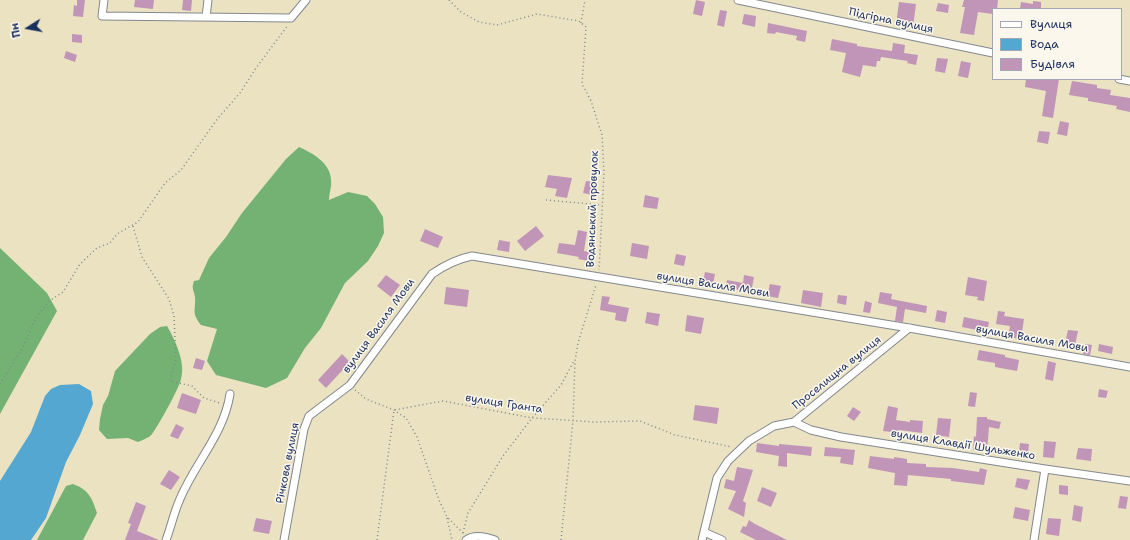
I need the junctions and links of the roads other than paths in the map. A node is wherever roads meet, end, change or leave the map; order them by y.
1 (104, 0) edge
2 (208, 0) edge
3 (306, 0) edge
4 (738, 0) edge
5 (206, 17) junction
6 (992, 53) edge
7 (909, 328) junction
8 (1130, 367) edge
9 (350, 385) joint
10 (230, 394) dead end
11 (794, 422) junction
12 (1045, 469) junction
13 (1130, 481) edge
14 (704, 532) junction
15 (465, 536) edge
16 (166, 540) edge
17 (284, 540) edge
18 (495, 540) edge
19 (702, 540) edge
20 (722, 540) edge
21 (1034, 540) edge

1 - 5 street
2 - 5 street
3 - 5 street
4 - 6 street, Підгірна вулиця
7 - 8 street, вулиця Василя Мови
7 - 9 street, вулиця Василя Мови
7 - 11 street, Проселищна вулиця
9 - 17 street, Річкова вулиця
10 - 16 street
11 - 12 street, вулиця Клавдії Шульженко
11 - 14 street, Проселищна вулиця
12 - 13 street, вулиця Клавдії Шульженко
12 - 21 street
14 - 19 street, Проселищна вулиця
14 - 20 street
15 - 18 street

